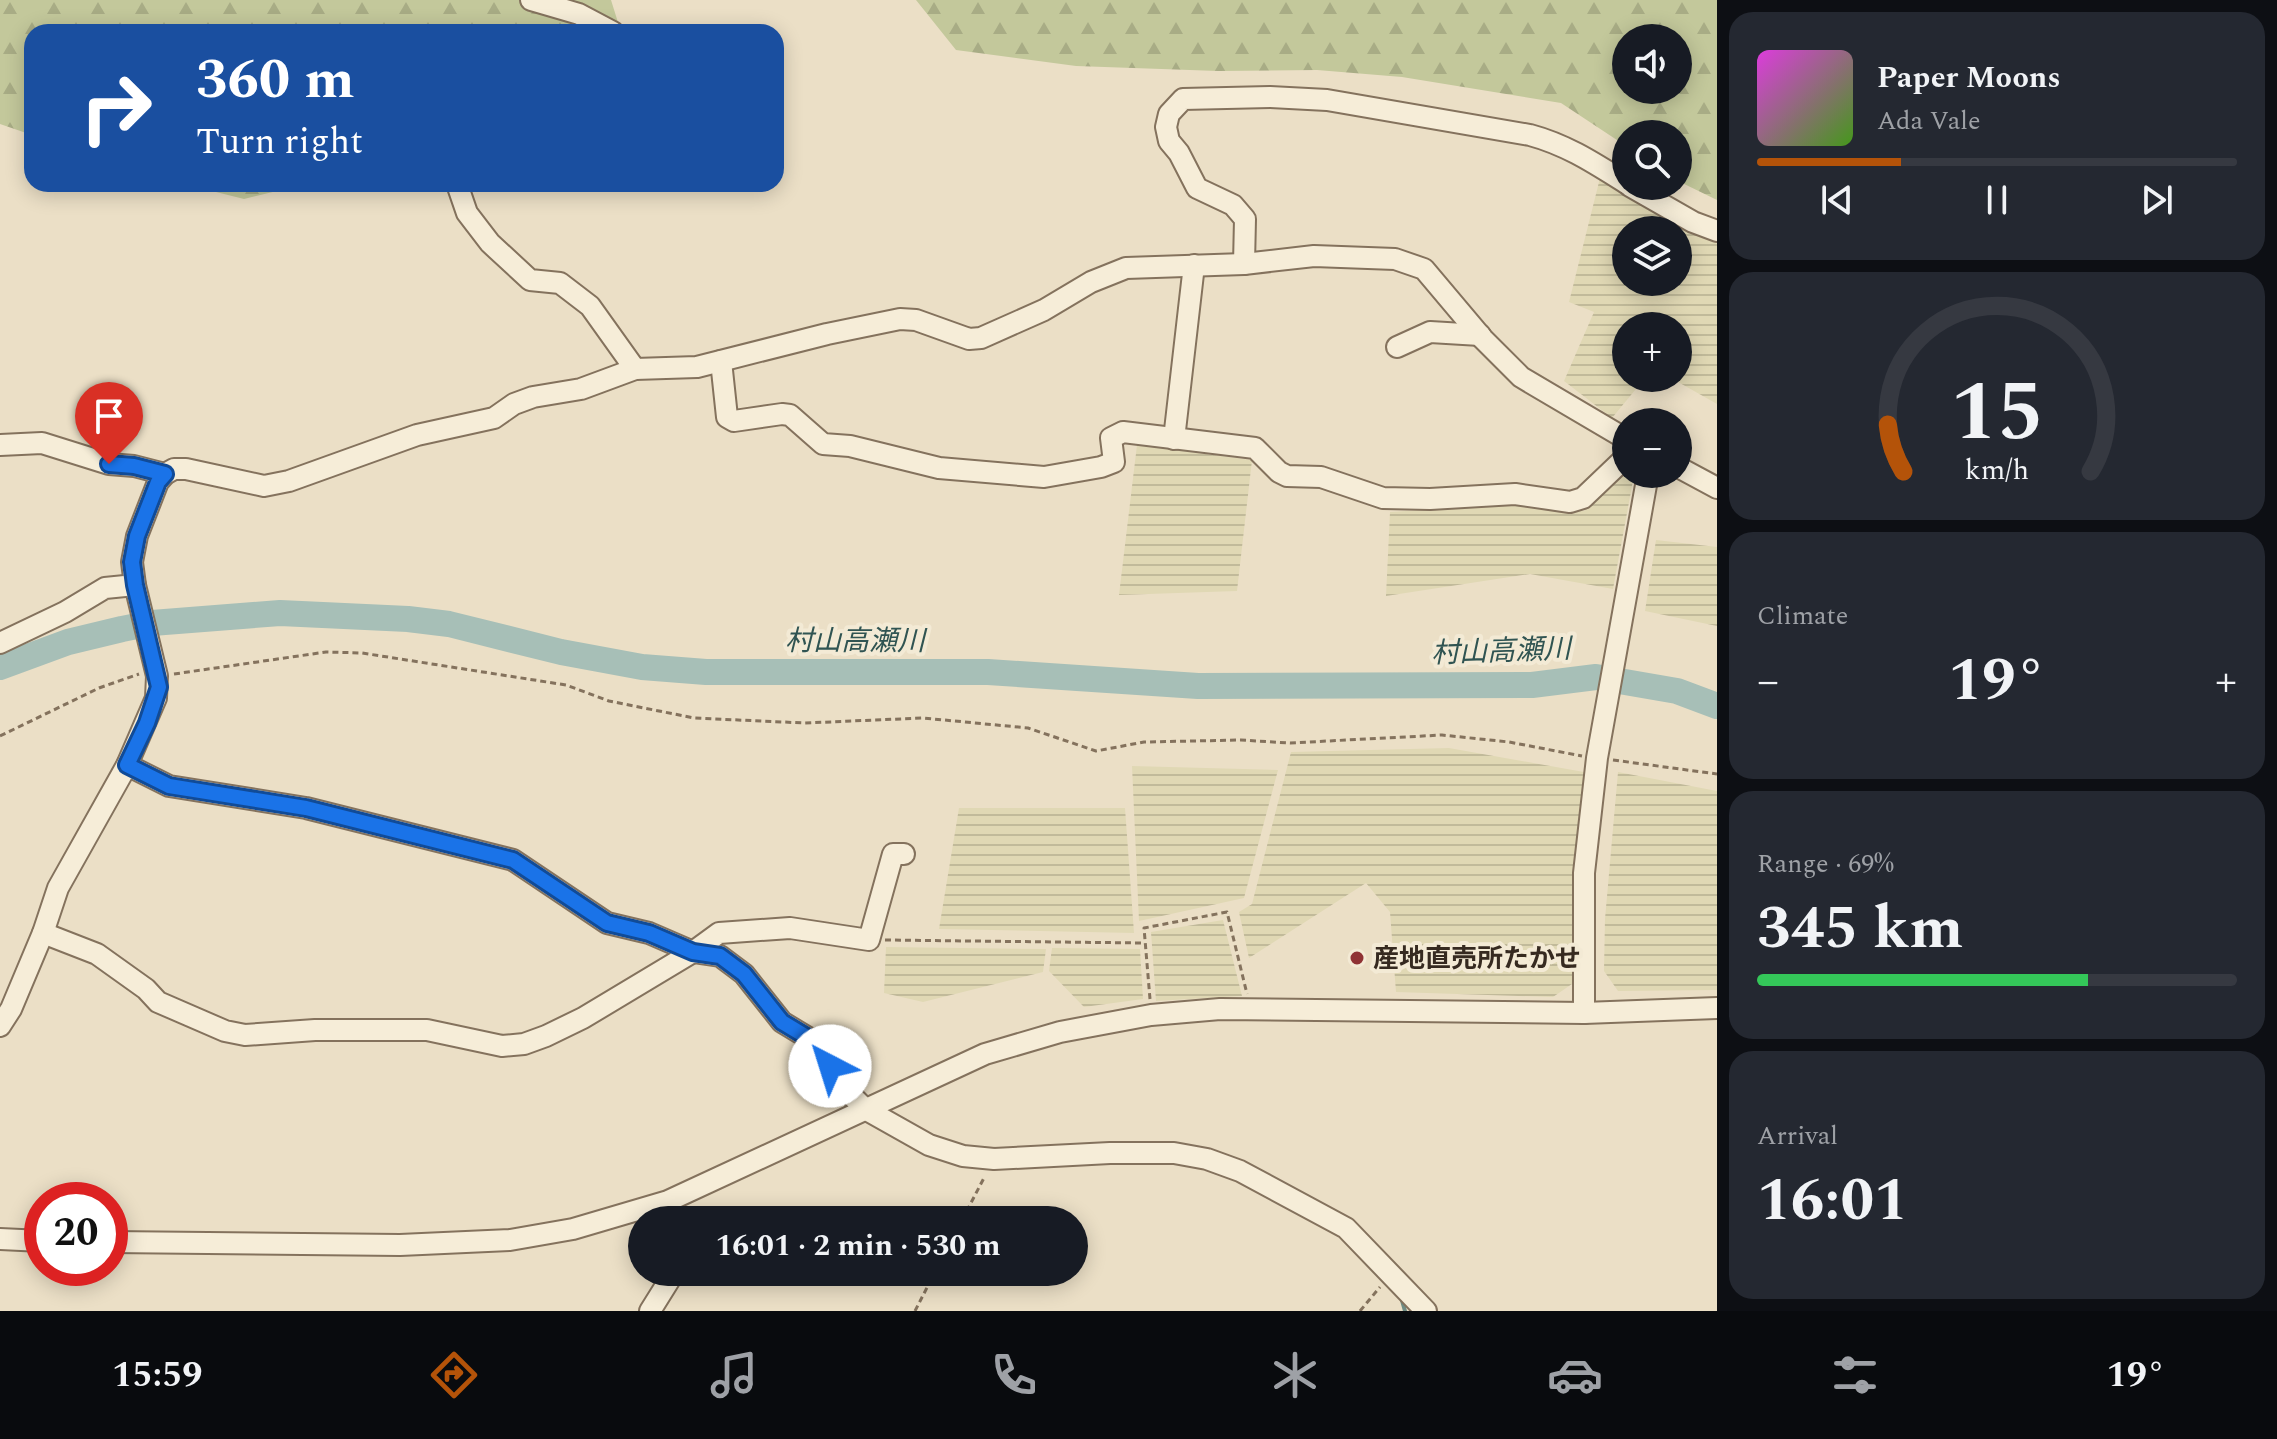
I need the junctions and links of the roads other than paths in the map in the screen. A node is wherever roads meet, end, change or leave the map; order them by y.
1 (531, 0) edge
2 (554, 3) edge
3 (598, 24) edge
4 (1612, 175) edge
5 (460, 192) edge
6 (1654, 200) edge
7 (1717, 231) edge
8 (1244, 264) junction
9 (1194, 265) junction
10 (1480, 335) junction
11 (1397, 347) dead end
12 (721, 361) junction
13 (635, 369) junction
14 (1612, 431) edge
15 (1174, 439) junction
16 (0, 445) edge
17 (1612, 470) edge
18 (165, 474) junction
19 (1692, 475) edge
20 (1646, 488) edge
21 (1717, 488) edge
22 (136, 589) junction
23 (0, 643) edge
24 (127, 765) junction
25 (904, 854) dead end
26 (43, 933) junction
27 (693, 952) junction
28 (1717, 1008) edge
29 (1584, 1013) junction
30 (0, 1026) edge
31 (865, 1109) junction
32 (677, 1206) edge
33 (628, 1219) edge
34 (0, 1239) edge
35 (24, 1240) edge
36 (128, 1242) edge
37 (666, 1286) edge
38 (650, 1311) edge
39 (1426, 1311) edge

1 - 2 street
2 - 3 street
4 - 8 street
5 - 13 street
6 - 7 street
8 - 9 street
8 - 10 street
9 - 12 street
9 - 15 street
10 - 11 street
10 - 14 street
12 - 13 street
12 - 15 street
13 - 18 street
15 - 17 street
16 - 18 street
18 - 22 street
19 - 21 street
20 - 29 street
22 - 23 street
22 - 24 street
24 - 26 street
24 - 27 street
25 - 27 street
26 - 27 street
26 - 30 street
27 - 31 street
28 - 29 street
29 - 31 street
31 - 32 street
31 - 39 street
33 - 36 street
34 - 35 street
37 - 38 street

